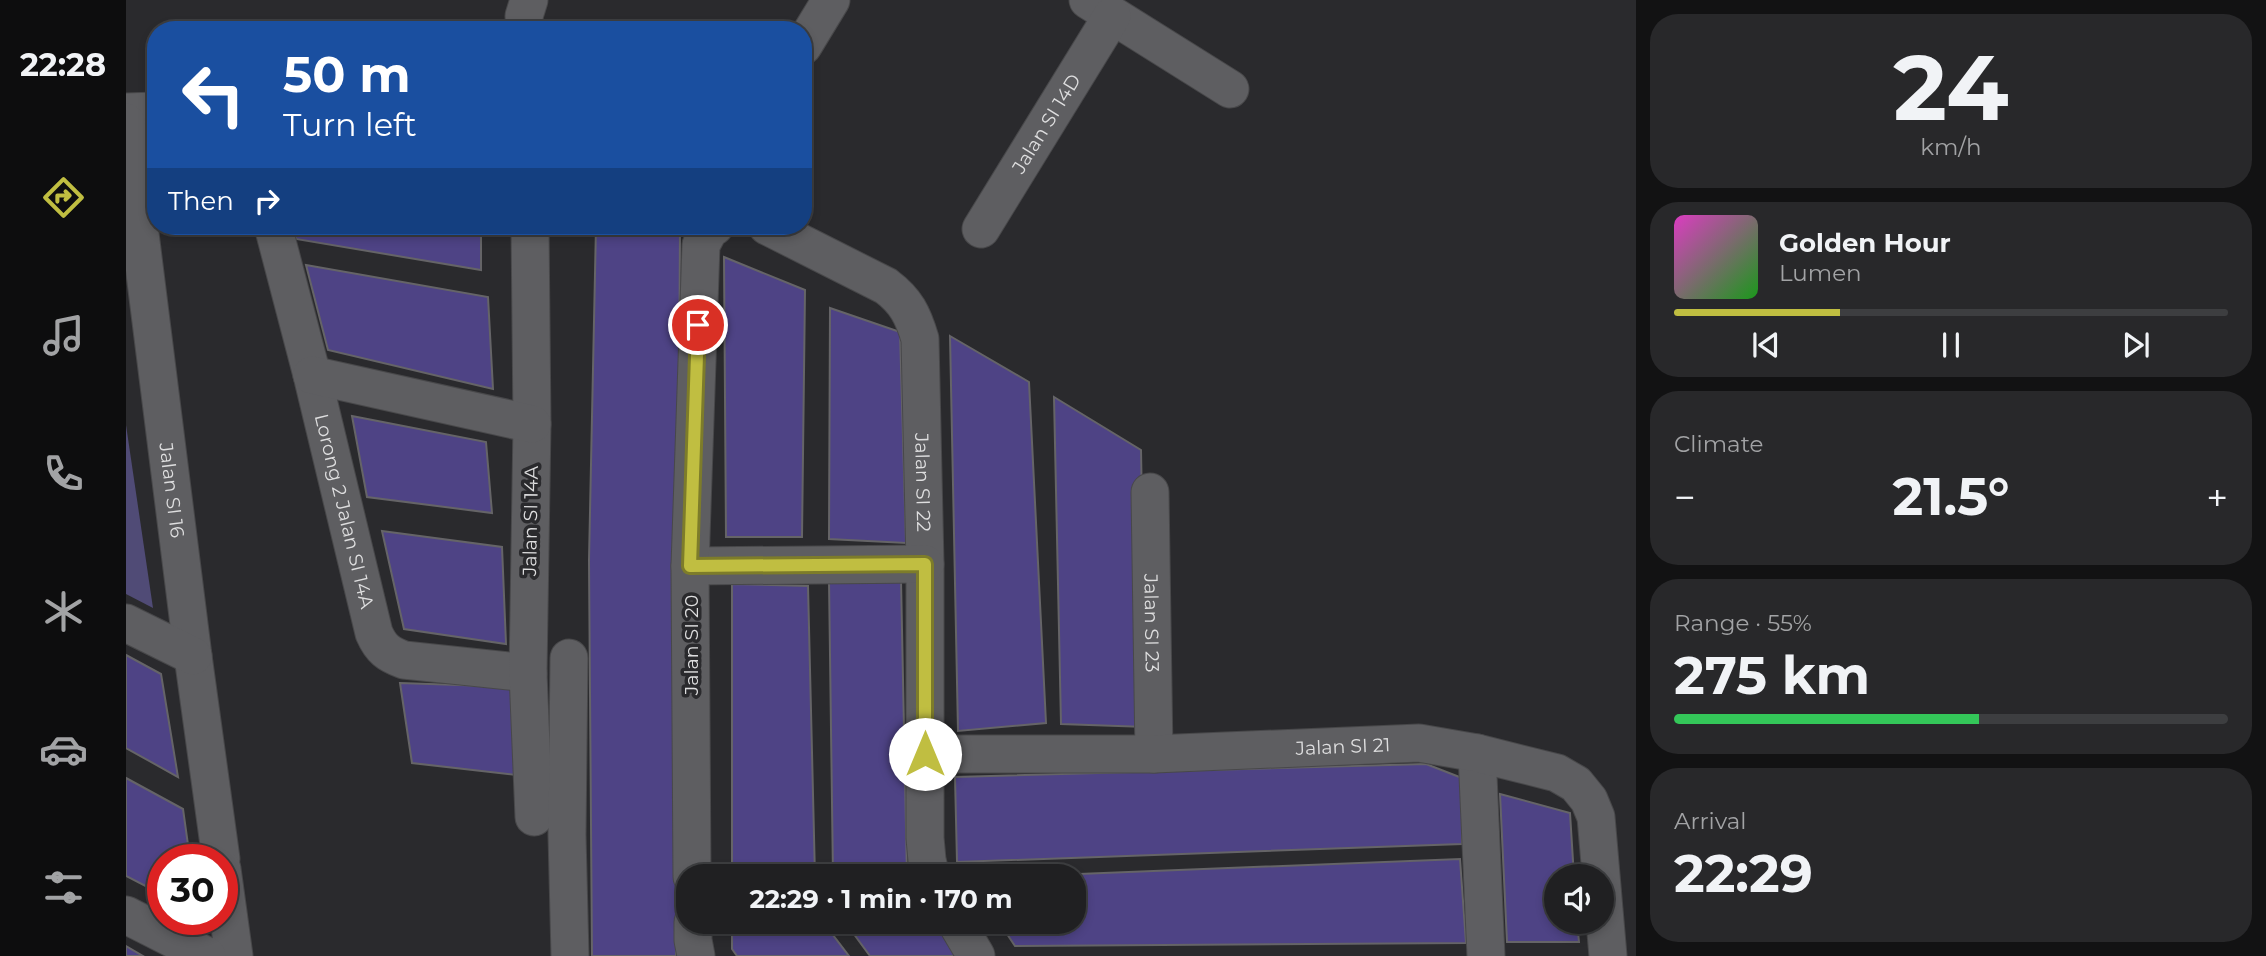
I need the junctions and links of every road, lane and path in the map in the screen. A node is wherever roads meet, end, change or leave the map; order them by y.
1 (529, 0) edge
2 (831, 0) edge
3 (1100, 8) edge
4 (524, 21) edge
5 (812, 31) edge
6 (1230, 89) dead end
7 (147, 111) edge
8 (126, 112) edge
9 (126, 122) edge
10 (981, 229) dead end
11 (275, 235) edge
12 (530, 235) edge
13 (708, 235) edge
14 (784, 235) edge
15 (312, 375) junction
16 (532, 424) junction
17 (1150, 492) dead end
18 (925, 564) junction
19 (690, 566) junction
20 (126, 623) edge
21 (193, 656) junction
22 (569, 658) dead end
23 (528, 673) junction
24 (1477, 753) junction
25 (925, 754) junction
26 (1154, 754) junction
27 (534, 817) dead end
28 (219, 844) edge
29 (692, 864) edge
30 (928, 864) edge
31 (126, 915) edge
32 (693, 934) edge
33 (963, 934) edge
34 (231, 935) edge
35 (207, 956) edge
36 (234, 956) edge
37 (570, 956) edge
38 (696, 956) edge
39 (976, 956) edge
40 (1486, 956) edge
41 (1608, 956) edge

1 - 4 street
2 - 5 street
3 - 6 street
3 - 10 street, Jalan SI 14D
7 - 8 street
9 - 21 street, Jalan SI 16
11 - 15 street, Lorong 2 Jalan SI 14A
12 - 16 street, Jalan SI 14A
13 - 19 street, Jalan SI 20
14 - 18 street, Jalan SI 22
15 - 16 street
15 - 23 street, Lorong 2 Jalan SI 14A
16 - 23 street, Jalan SI 14A
17 - 26 street, Jalan SI 23
18 - 19 street
18 - 25 street, Jalan SI 22
19 - 29 street, Jalan SI 20
20 - 21 street
21 - 28 street, Jalan SI 16
22 - 37 street
23 - 27 street, Jalan SI 14A
24 - 26 street, Jalan SI 21
24 - 40 street
24 - 41 street, Jalan SI 21
25 - 26 street, Jalan SI 21
25 - 30 street, Jalan SI 22
31 - 35 street
32 - 38 street
33 - 39 street
34 - 36 street

